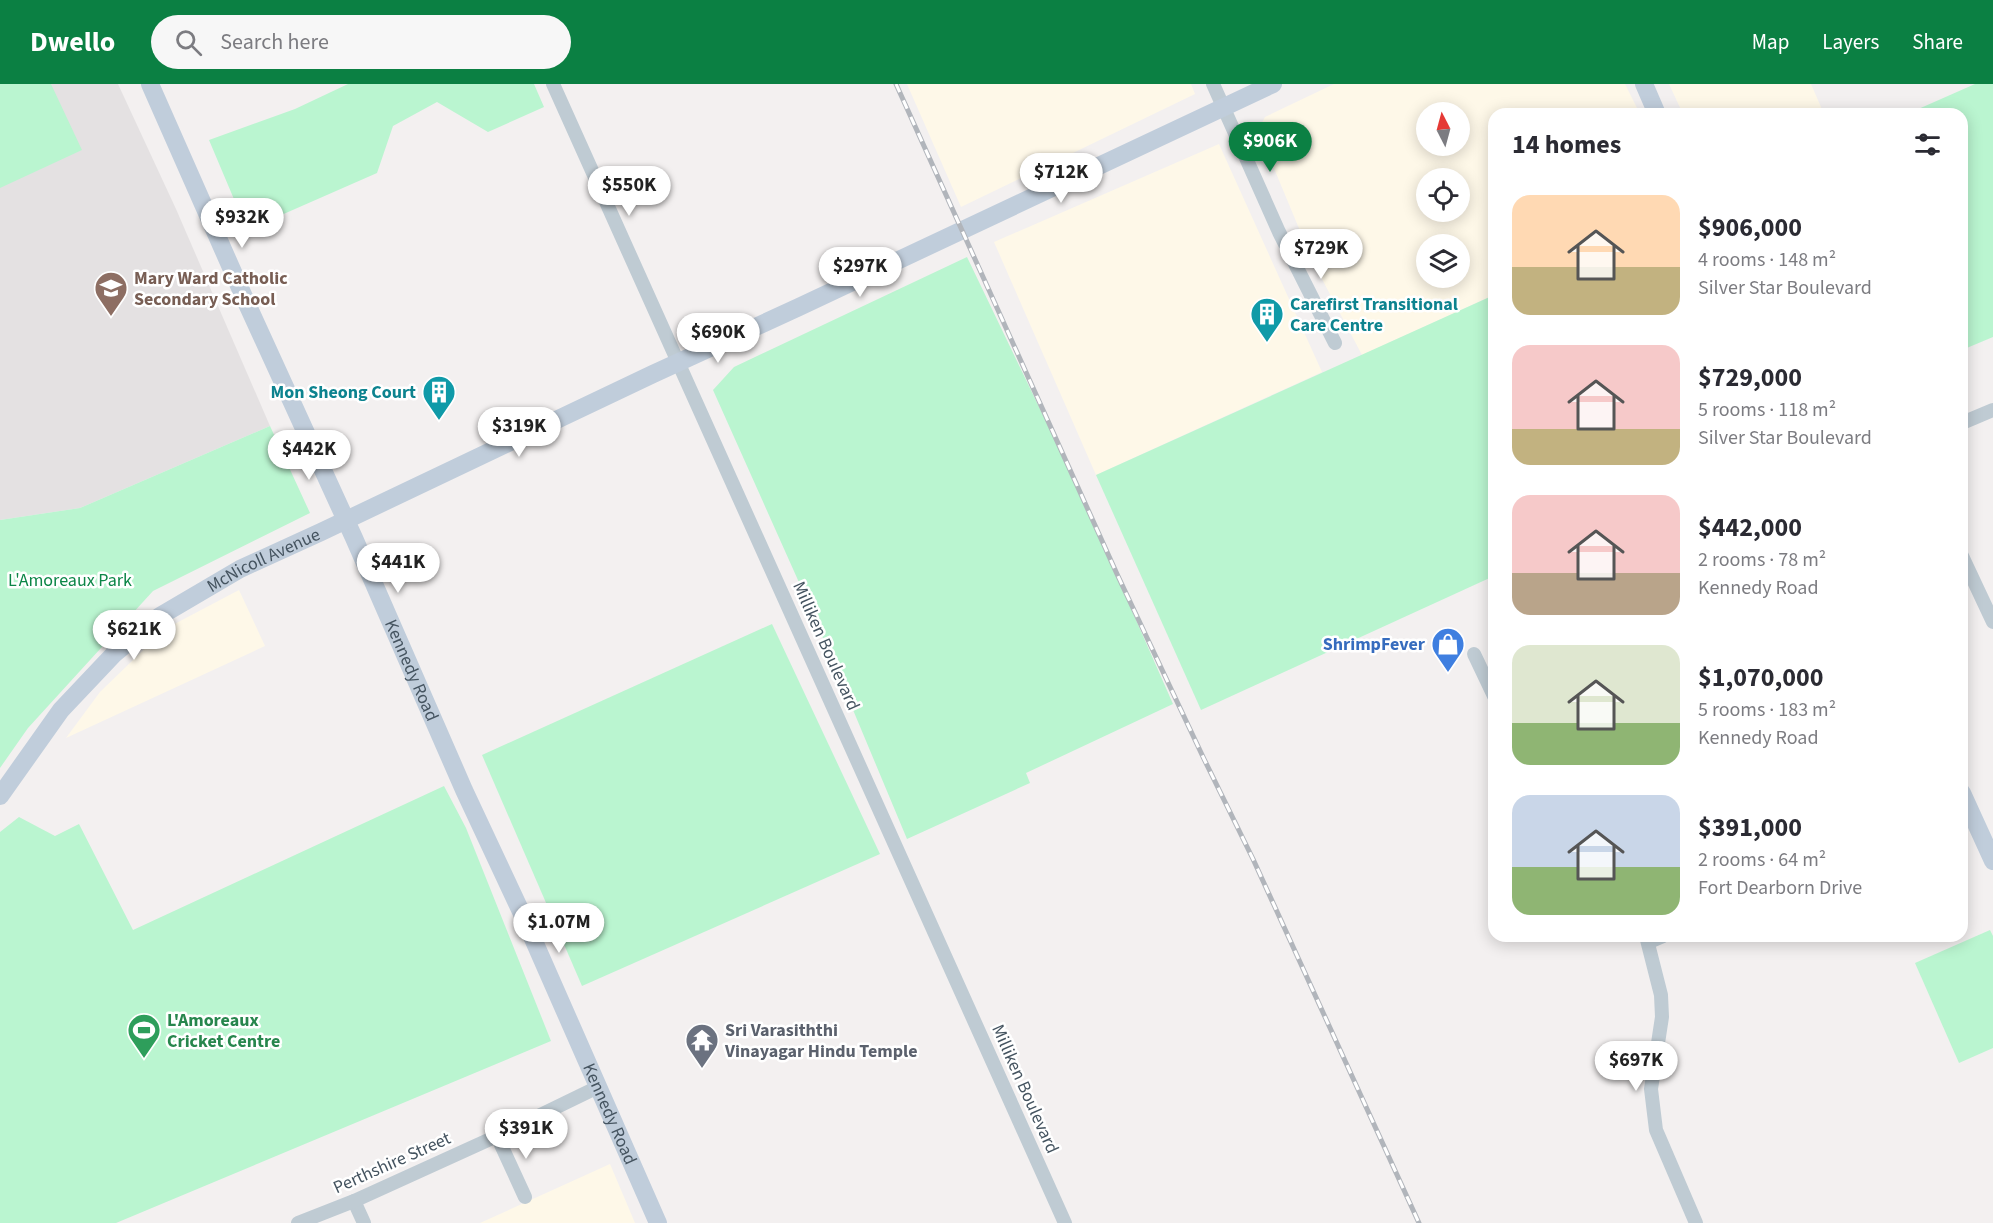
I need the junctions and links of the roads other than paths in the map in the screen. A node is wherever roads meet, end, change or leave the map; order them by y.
1 (150, 84) edge
2 (553, 84) edge
3 (1214, 84) edge
4 (1273, 84) edge
5 (1644, 84) edge
6 (1224, 107) junction
7 (1654, 108) edge
8 (1335, 343) dead end
9 (678, 363) junction
10 (1993, 410) edge
11 (1968, 420) edge
12 (346, 520) junction
13 (1968, 569) edge
14 (1993, 622) edge
15 (1474, 654) dead end
16 (1488, 683) edge
17 (0, 796) edge
18 (1968, 808) edge
19 (1993, 861) edge
20 (1648, 942) edge
21 (597, 1087) junction
22 (497, 1136) junction
23 (525, 1197) dead end
24 (354, 1201) junction
25 (298, 1223) edge
26 (364, 1223) edge
27 (658, 1223) edge
28 (1065, 1223) edge
29 (1696, 1223) edge

1 - 12 main road, Kennedy Road
2 - 9 street, Milliken Boulevard
3 - 6 street
4 - 6 main road, McNicoll Avenue
5 - 7 main road
6 - 8 street
6 - 9 main road, McNicoll Avenue
9 - 12 main road, McNicoll Avenue
9 - 28 street, Milliken Boulevard
10 - 11 street
12 - 17 main road, McNicoll Avenue
12 - 21 main road, Kennedy Road
13 - 14 street
15 - 16 street
18 - 19 main road
20 - 29 street
21 - 22 street, Perthshire Street
21 - 27 main road, Kennedy Road
22 - 23 street
22 - 24 street, Perthshire Street
24 - 25 street, Perthshire Street
24 - 26 street

